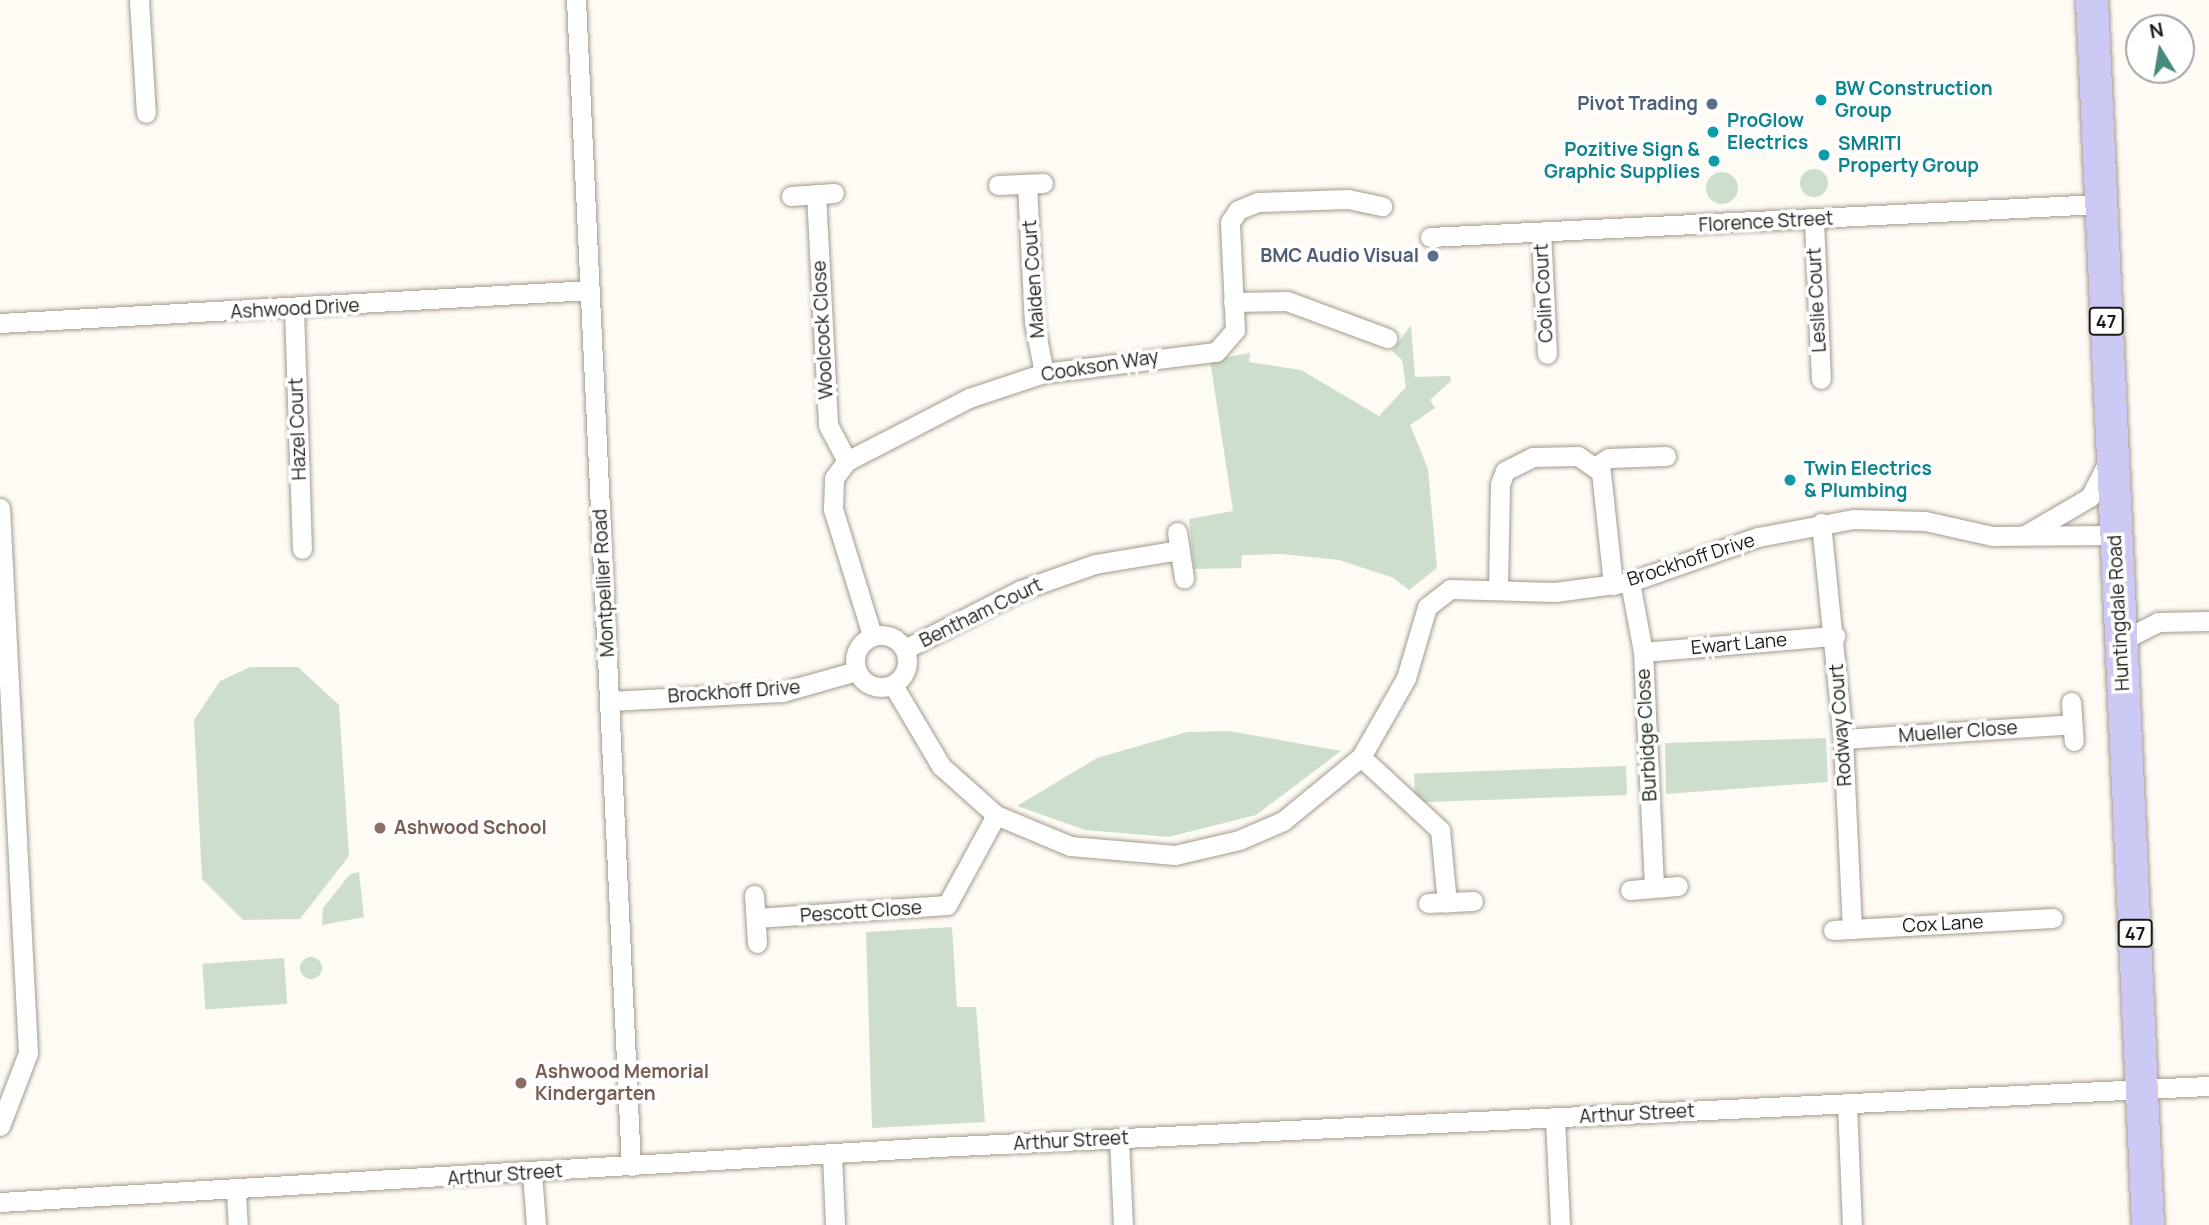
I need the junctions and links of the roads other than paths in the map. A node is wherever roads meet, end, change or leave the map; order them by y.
1 (139, 0) edge
2 (576, 0) edge
3 (2092, 0) edge
4 (146, 113) dead end
5 (998, 185) dead end
6 (791, 196) dead end
7 (2101, 204) junction
8 (1384, 208) dead end
9 (1814, 221) junction
10 (1541, 232) junction
11 (1430, 237) dead end
12 (590, 290) junction
13 (1233, 302) junction
14 (294, 309) junction
15 (0, 323) edge
16 (1387, 338) dead end
17 (1547, 354) dead end
18 (1044, 373) junction
19 (1821, 379) dead end
20 (2112, 453) junction
21 (1666, 456) dead end
22 (847, 461) junction
23 (1595, 466) junction
24 (0, 508) edge
25 (1821, 523) junction
26 (2114, 535) junction
27 (2021, 537) junction
28 (302, 549) dead end
29 (1184, 578) dead end
30 (1621, 584) junction
31 (1498, 589) junction
32 (3, 614) edge
33 (2209, 621) edge
34 (872, 635) junction
35 (1835, 636) junction
36 (2119, 642) junction
37 (905, 649) junction
38 (1643, 652) junction
39 (856, 671) junction
40 (893, 684) junction
41 (610, 701) junction
42 (2071, 702) dead end
43 (1843, 739) junction
44 (1361, 757) junction
45 (996, 815) junction
46 (1678, 886) dead end
47 (1654, 888) junction
48 (1630, 891) dead end
49 (754, 895) dead end
50 (8, 900) edge
51 (1473, 901) dead end
52 (755, 918) junction
53 (2053, 918) dead end
54 (1843, 930) joint
55 (757, 943) dead end
56 (2209, 1086) edge
57 (2142, 1090) junction
58 (1847, 1103) junction
59 (1555, 1118) junction
60 (0, 1126) edge
61 (1119, 1138) junction
62 (832, 1155) junction
63 (631, 1166) junction
64 (532, 1173) junction
65 (236, 1192) junction
66 (0, 1202) edge
67 (237, 1225) edge
68 (536, 1225) edge
69 (835, 1225) edge
70 (1123, 1225) edge
71 (1560, 1225) edge
72 (1852, 1225) edge
73 (2148, 1225) edge

1 - 4 street
2 - 12 street, Montpellier Road
3 - 7 main road, Huntingdale Road / 47
5 - 18 street, Maiden Court
6 - 22 street, Woolcock Close
7 - 9 street, Florence Street
7 - 20 main road, Huntingdale Road / 47
8 - 13 street, Cookson Way
9 - 10 street, Florence Street
9 - 19 street, Leslie Court
10 - 11 street, Florence Street
10 - 17 street, Colin Court
12 - 14 street, Ashwood Drive
12 - 41 street, Montpellier Road
13 - 16 street
13 - 18 street, Cookson Way
14 - 15 street, Ashwood Drive
14 - 28 street, Hazel Court
18 - 22 street, Cookson Way
20 - 26 main road, Huntingdale Road / 47
20 - 27 street
21 - 23 street
22 - 34 street
23 - 30 street, Burbidge Close
23 - 31 street
24 - 32 street
25 - 27 street, Brockhoff Drive
25 - 30 street, Brockhoff Drive
25 - 35 street, Rodway Court
26 - 27 street, Brockhoff Drive
26 - 36 main road, Huntingdale Road / 47
29 - 37 street, Bentham Court
30 - 31 street, Brockhoff Drive
30 - 38 street, Burbidge Close
31 - 44 street, Brockhoff Drive
32 - 50 street
33 - 36 street
34 - 37 street
34 - 39 street
35 - 38 street, Ewart Lane
35 - 43 street, Rodway Court
36 - 57 main road, Huntingdale Road / 47
37 - 40 street
38 - 47 street, Burbidge Close
39 - 40 street
39 - 41 street, Brockhoff Drive
40 - 45 street, Brockhoff Drive
41 - 63 street, Montpellier Road
42 - 43 street, Mueller Close
43 - 54 street, Rodway Court
44 - 45 street, Brockhoff Drive
44 - 51 street
45 - 52 street, Pescott Close
46 - 47 street
47 - 48 street
49 - 52 street
50 - 60 street
52 - 55 street
53 - 54 street, Cox Lane
56 - 57 street, Arthur Street
57 - 58 street, Arthur Street
57 - 73 main road, Huntingdale Road / 47
58 - 59 street, Arthur Street
58 - 72 street
59 - 61 street, Arthur Street
59 - 71 street
61 - 62 street, Arthur Street
61 - 70 street
62 - 63 street, Arthur Street
62 - 69 street
63 - 64 street, Arthur Street
64 - 65 street, Arthur Street
64 - 68 street
65 - 66 street, Arthur Street
65 - 67 street

